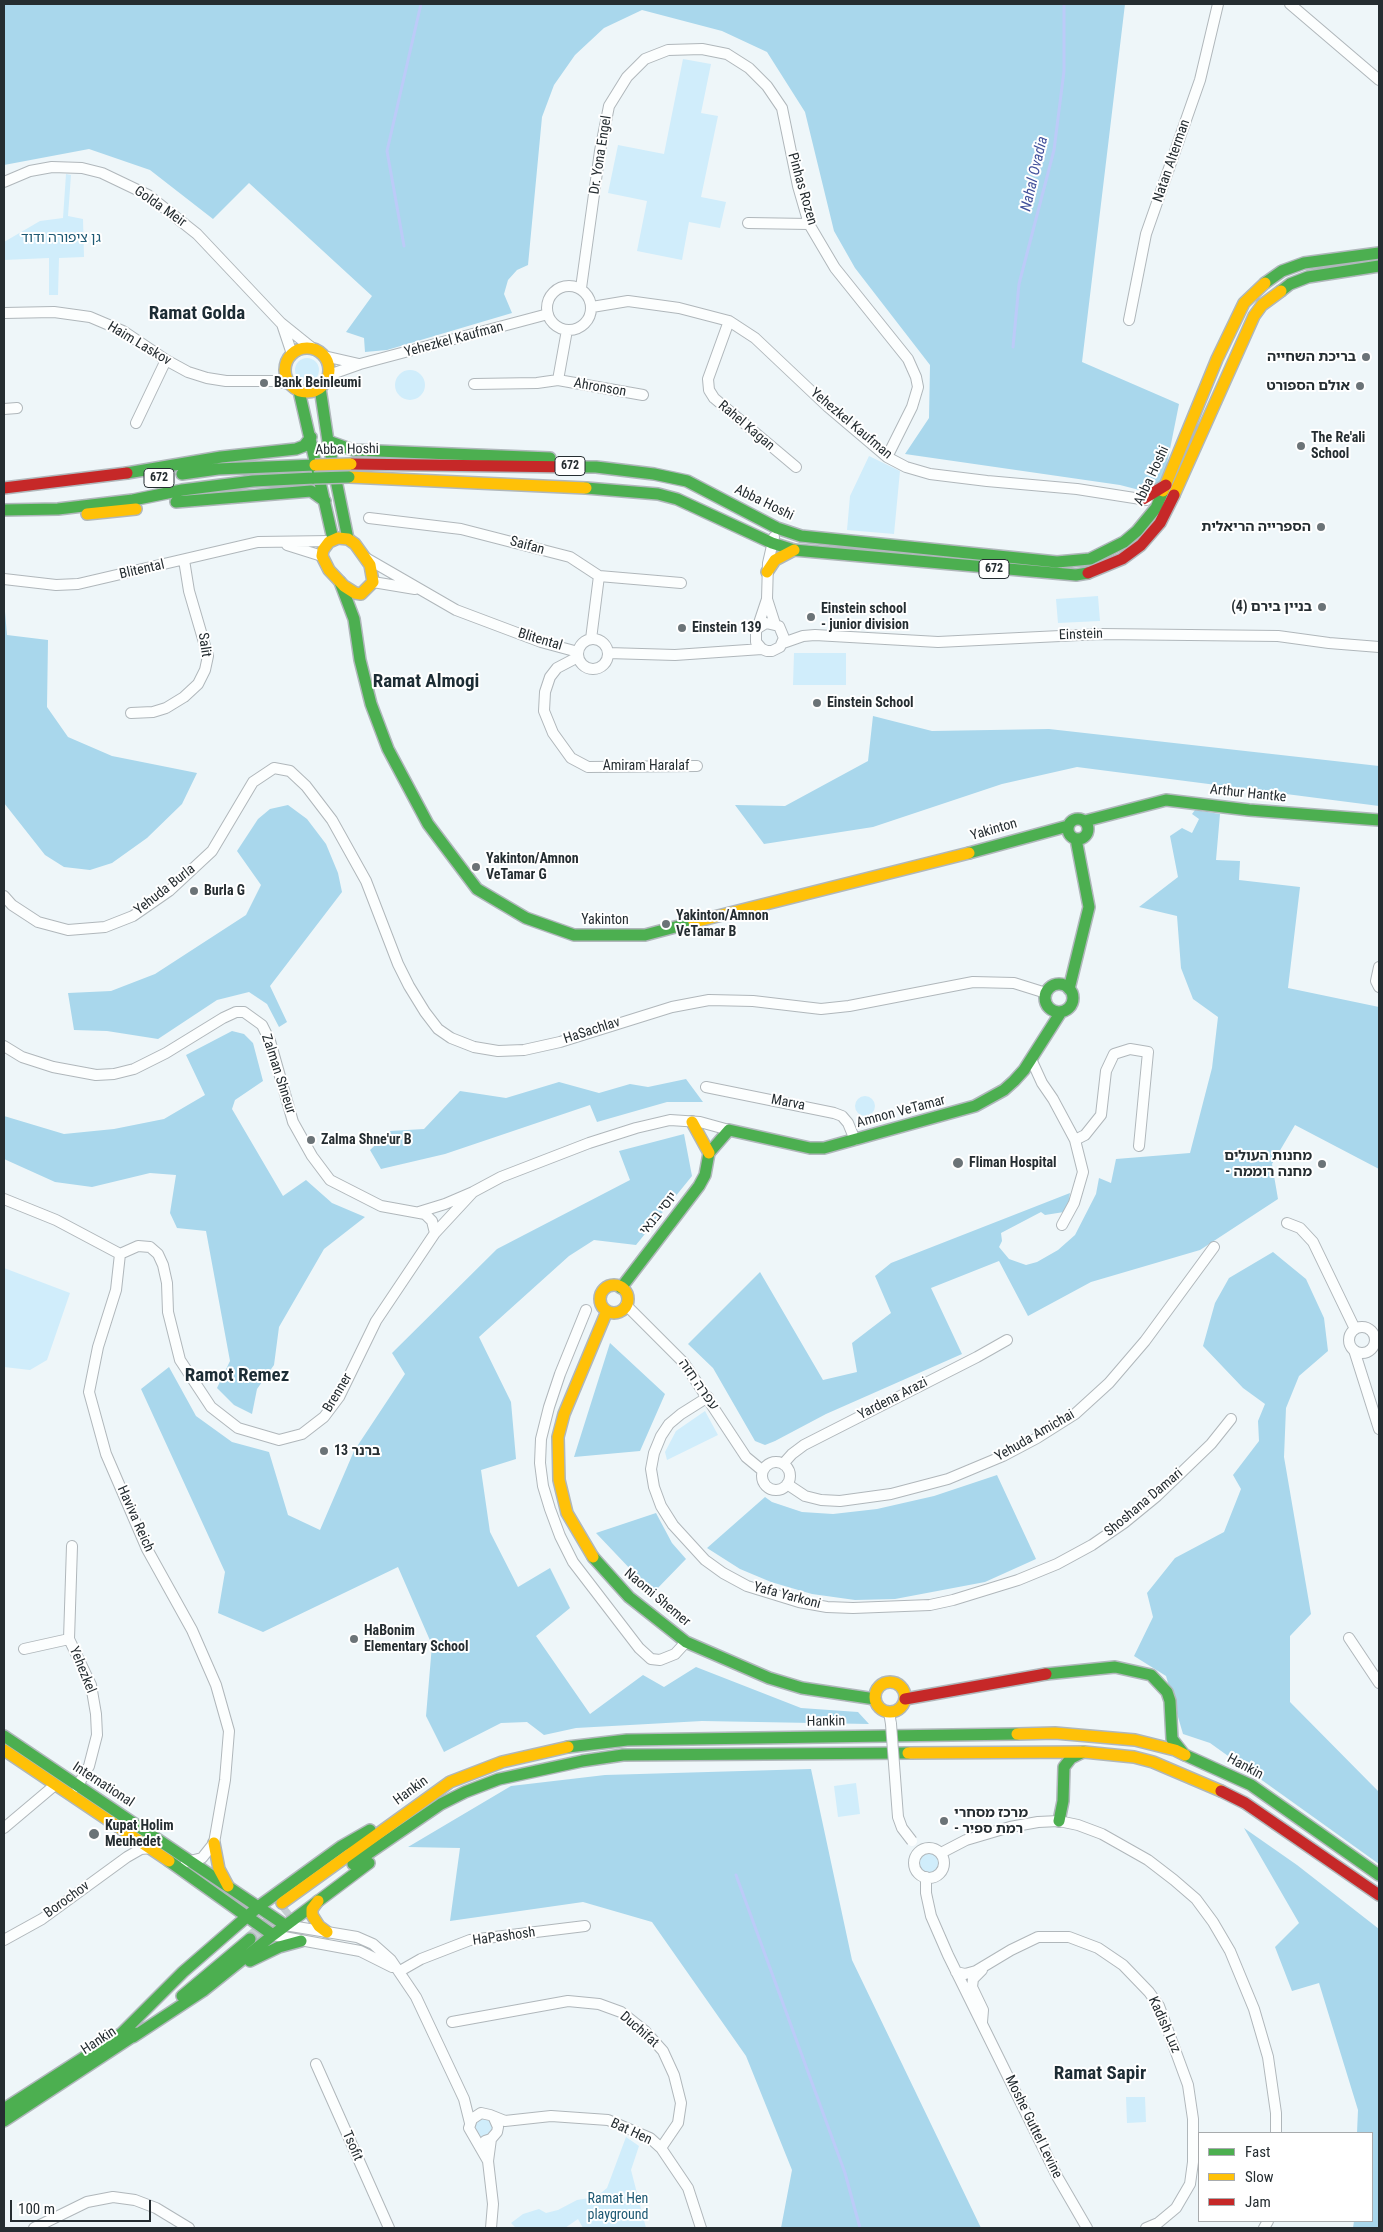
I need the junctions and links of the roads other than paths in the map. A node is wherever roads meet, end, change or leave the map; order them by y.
1 (1218, 4) edge
2 (1290, 4) edge
3 (668, 50) joint
4 (1379, 80) edge
5 (4, 182) edge
6 (748, 223) dead end
7 (810, 224) junction
8 (1379, 253) edge
9 (1379, 266) edge
10 (581, 288) junction
11 (592, 307) junction
12 (4, 313) edge
13 (548, 314) junction
14 (1129, 320) dead end
15 (729, 321) junction
16 (281, 323) junction
17 (567, 330) junction
18 (312, 348) junction
19 (292, 354) junction
20 (324, 356) junction
21 (166, 360) junction
22 (360, 364) junction
23 (329, 376) junction
24 (288, 378) junction
25 (558, 380) junction
26 (474, 384) dead end
27 (320, 388) junction
28 (299, 391) junction
29 (643, 394) dead end
30 (17, 408) dead end
31 (4, 409) edge
32 (136, 423) dead end
33 (311, 437) junction
34 (328, 441) junction
35 (887, 457) junction
36 (596, 466) junction
37 (796, 467) dead end
38 (1168, 484) junction
39 (4, 489) edge
40 (1138, 498) junction
41 (325, 501) junction
42 (1156, 508) junction
43 (58, 509) junction
44 (4, 510) edge
45 (369, 518) dead end
46 (1148, 520) junction
47 (777, 528) junction
48 (1156, 529) junction
49 (332, 540) junction
50 (348, 540) junction
51 (278, 542) junction
52 (772, 543) junction
53 (794, 550) junction
54 (322, 556) junction
55 (366, 558) junction
56 (184, 560) junction
57 (767, 572) junction
58 (599, 576) junction
59 (4, 579) edge
60 (340, 582) junction
61 (373, 582) junction
62 (681, 583) dead end
63 (421, 590) junction
64 (361, 594) junction
65 (767, 599) junction
66 (354, 619) junction
67 (775, 624) junction
68 (757, 633) junction
69 (591, 639) junction
70 (783, 643) junction
71 (1379, 647) edge
72 (762, 649) junction
73 (728, 652) junction
74 (608, 653) junction
75 (578, 654) junction
76 (131, 713) dead end
77 (697, 766) dead end
78 (290, 771) joint
79 (1379, 820) edge
80 (1079, 831) junction
81 (4, 896) edge
82 (1379, 967) edge
83 (1064, 986) junction
84 (1379, 987) edge
85 (1046, 993) junction
86 (1056, 1011) junction
87 (4, 1046) edge
88 (1031, 1059) junction
89 (706, 1087) dead end
90 (692, 1122) junction
91 (729, 1130) junction
92 (855, 1140) junction
93 (1075, 1140) junction
94 (1139, 1146) dead end
95 (709, 1153) junction
96 (474, 1192) junction
97 (4, 1199) edge
98 (419, 1212) junction
99 (1287, 1223) dead end
100 (1062, 1225) dead end
101 (435, 1233) junction
102 (1214, 1247) dead end
103 (120, 1254) junction
104 (621, 1288) junction
105 (626, 1305) junction
106 (586, 1310) dead end
107 (607, 1311) junction
108 (1368, 1330) edge
109 (1007, 1340) dead end
110 (1374, 1347) edge
111 (1354, 1350) junction
112 (1363, 1380) junction
113 (708, 1398) junction
114 (1231, 1419) dead end
115 (1379, 1429) edge
116 (783, 1464) junction
117 (763, 1470) junction
118 (787, 1484) junction
119 (72, 1546) dead end
120 (930, 1605) joint
121 (1349, 1638) dead end
122 (69, 1639) junction
123 (686, 1642) junction
124 (24, 1650) dead end
125 (1379, 1683) edge
126 (875, 1699) junction
127 (905, 1699) junction
128 (890, 1718) junction
129 (1170, 1718) junction
130 (4, 1736) edge
131 (1135, 1740) junction
132 (4, 1750) edge
133 (1039, 1751) junction
134 (1084, 1752) junction
135 (1186, 1755) junction
136 (450, 1782) junction
137 (55, 1785) junction
138 (77, 1786) junction
139 (441, 1804) junction
140 (1059, 1821) junction
141 (4, 1828) edge
142 (123, 1829) junction
143 (214, 1843) junction
144 (152, 1848) junction
145 (921, 1851) junction
146 (941, 1853) junction
147 (162, 1856) junction
148 (127, 1857) junction
149 (192, 1862) junction
150 (1379, 1875) edge
151 (926, 1877) junction
152 (285, 1887) junction
153 (229, 1889) junction
154 (213, 1894) junction
155 (1379, 1895) edge
156 (241, 1897) junction
157 (320, 1899) junction
158 (258, 1907) junction
159 (246, 1917) junction
160 (286, 1925) junction
161 (585, 1926) dead end
162 (327, 1932) junction
163 (273, 1935) junction
164 (247, 1936) tunnel mouth
165 (4, 1940) edge
166 (301, 1941) junction
167 (216, 1943) junction
168 (421, 1960) junction
169 (987, 1964) junction
170 (400, 1971) junction
171 (956, 1972) junction
172 (217, 1980) junction
173 (411, 1988) junction
174 (452, 2022) dead end
175 (982, 2025) junction
176 (127, 2035) junction
177 (316, 2064) dead end
178 (464, 2099) junction
179 (4, 2109) edge
180 (481, 2113) junction
181 (494, 2118) junction
182 (4, 2121) edge
183 (509, 2121) junction
184 (470, 2123) junction
185 (1276, 2132) edge
186 (494, 2136) junction
187 (477, 2140) junction
188 (661, 2148) junction
189 (488, 2161) junction
190 (34, 2228) edge
191 (189, 2228) edge
192 (389, 2228) edge
193 (491, 2228) edge
194 (701, 2228) edge
195 (1086, 2228) edge
196 (1146, 2228) edge

1 - 14 street, Natan Alterman
2 - 4 street
3 - 7 street, Pinhas Rozen
3 - 10 street, Dr. Yona Engel
5 - 16 street, Golda Meir
6 - 7 street
7 - 35 street, Pinhas Rozen
8 - 38 main road, Abba Hoshi / 672
9 - 48 main road, Abba Hoshi / 672
10 - 11 street
10 - 13 street
11 - 15 street, Yehezkel Kaufman
11 - 17 street
12 - 21 street, Haim Laskov
13 - 17 street
13 - 22 street, Yehezkel Kaufman
15 - 35 street, Yehezkel Kaufman
15 - 37 street, Rahel Kagan
16 - 18 street, Golda Meir
16 - 19 street, Golda Meir
17 - 25 street, Ahronson
18 - 19 main road
18 - 20 main road
19 - 24 main road
20 - 22 street, Yehezkel Kaufman
20 - 23 main road
21 - 24 street, Haim Laskov
21 - 32 street
22 - 23 street, Yehezkel Kaufman
23 - 27 main road
24 - 28 main road
25 - 26 street, Ahronson
25 - 29 street, Ahronson
27 - 28 main road
27 - 34 main road
28 - 33 main road
30 - 31 street
33 - 39 main road
33 - 41 main road
34 - 36 main road
34 - 50 main road
35 - 40 street, Yehezkel Kaufman
36 - 39 main road, Abba Hoshi / 672, bridge
36 - 47 main road, Abba Hoshi / 672
38 - 40 main road
38 - 42 main road, Abba Hoshi / 672
40 - 42 street, Yehezkel Kaufman
40 - 46 street
41 - 43 main road
41 - 49 main road
42 - 46 main road, Abba Hoshi / 672
42 - 48 street
43 - 44 main road, Abba Hoshi / 672
43 - 52 main road, Abba Hoshi / 672, bridge
45 - 58 street, Saifan
46 - 47 main road, Abba Hoshi / 672
47 - 52 street
48 - 53 main road, Abba Hoshi / 672
49 - 50 main road
49 - 51 street, Blitental
49 - 54 main road
50 - 55 main road
51 - 54 street, Blitental
51 - 56 street, Blitental
52 - 53 main road, Abba Hoshi / 672
52 - 57 street
53 - 57 main road
54 - 60 main road
55 - 61 main road
55 - 63 street, Blitental
56 - 59 street, Blitental
56 - 76 street, Salit
57 - 65 street
58 - 62 street, Saifan
58 - 69 street
60 - 64 main road
60 - 66 main road, Yakinton
61 - 63 street, Blitental
61 - 64 main road
63 - 75 street, Blitental
64 - 66 main road, Yakinton
65 - 67 street
65 - 68 street
66 - 80 main road, Yakinton
67 - 68 street
67 - 70 street
68 - 72 street
68 - 73 street
69 - 74 street
69 - 75 street
70 - 71 street, Einstein
70 - 72 street
72 - 73 street
73 - 74 street
74 - 75 street
75 - 77 street, Amiram Haralaf
78 - 81 street, Yehuda Burla
78 - 85 street, HaSachlav
79 - 80 main road, Arthur Hantke
80 - 83 main road
82 - 84 street
83 - 85 main road
83 - 86 main road
85 - 86 main road
86 - 88 main road, Amnon VeTamar
87 - 98 street, Zalman Shneur
88 - 92 main road, Amnon VeTamar
88 - 93 street
89 - 92 street, Marva
90 - 91 street, Zalman Shneur
90 - 95 main road
90 - 96 street, Zalman Shneur
91 - 92 main road, Amnon VeTamar
91 - 95 main road, יוסי בנאי
93 - 94 street
93 - 100 street
95 - 104 main road, יוסי בנאי
96 - 98 street, Zalman Shneur
96 - 101 street, Brenner
97 - 103 street
98 - 101 street
99 - 108 street
101 - 103 street, Brenner
102 - 118 street, Yehuda Amichai
103 - 143 street, Haviva Reich
104 - 105 main road
104 - 107 main road
105 - 107 main road
105 - 113 street, עפרה חזה
106 - 123 street
107 - 123 main road, Naomi Shemer
108 - 110 street
108 - 111 street
109 - 116 street, Yardena Arazi
110 - 111 street
110 - 112 street
111 - 112 street
112 - 115 street
113 - 117 street, עפרה חזה
113 - 120 street, Yafa Yarkoni
114 - 120 street, Shoshana Damari
116 - 117 street
116 - 118 street
117 - 118 street
119 - 122 street, Yehezkel
121 - 125 street
122 - 124 street, Yehezkel
122 - 138 street, Yehezkel
123 - 126 main road, Naomi Shemer
126 - 127 main road
126 - 128 main road
127 - 128 main road
127 - 129 main road
128 - 145 street, bridge
129 - 131 main road
129 - 135 main road
130 - 138 main road, International
131 - 135 main road, Hankin
131 - 136 main road, Hankin
132 - 137 main road, International
133 - 134 main road, Hankin
133 - 139 main road, Hankin
133 - 140 main road
134 - 140 main road
134 - 155 main road, Hankin
135 - 150 main road, Hankin
136 - 139 main road, Hankin
136 - 152 main road
137 - 141 street
137 - 142 main road, International
138 - 149 main road, International
139 - 157 main road
140 - 146 street
140 - 185 street
142 - 144 main road, International
142 - 148 street
143 - 149 street
143 - 153 main road
144 - 147 main road, International
144 - 148 street, Borochov
145 - 146 street
145 - 151 street
146 - 151 street
147 - 149 street
147 - 154 main road, International
148 - 165 street, Borochov
149 - 153 main road, International
151 - 171 street, Moshe Guttel Levine
152 - 156 main road
152 - 158 main road
153 - 156 main road, International
154 - 159 main road, International
154 - 167 main road
156 - 158 main road, International
157 - 160 main road
157 - 162 main road
158 - 159 main road
158 - 160 main road, International
159 - 163 main road, International
159 - 167 main road
160 - 162 street
160 - 163 main road
161 - 168 street, HaPashosh
162 - 170 street
163 - 166 street
163 - 172 main road
164 - 176 main road, Hankin
166 - 170 street
166 - 172 main road
167 - 176 main road
168 - 170 street, HaPashosh
168 - 173 street
169 - 171 street, Kadish Luz
169 - 175 street, Moshe Guttel Levine
169 - 196 street, Kadish Luz
170 - 173 street
171 - 175 street, Moshe Guttel Levine
172 - 176 main road
173 - 178 street
174 - 188 street, Duchifat
175 - 195 street, Moshe Guttel Levine
176 - 179 main road, Hankin
176 - 182 main road, Hankin
177 - 192 street, Tsofit
178 - 180 street
178 - 184 street
180 - 181 street
180 - 184 street
181 - 183 street, Bat Hen
181 - 186 street
183 - 186 street
183 - 188 street, Bat Hen
184 - 187 street
186 - 187 street
186 - 189 street
187 - 189 street
188 - 194 street, Bat Hen
189 - 193 street
190 - 191 street

